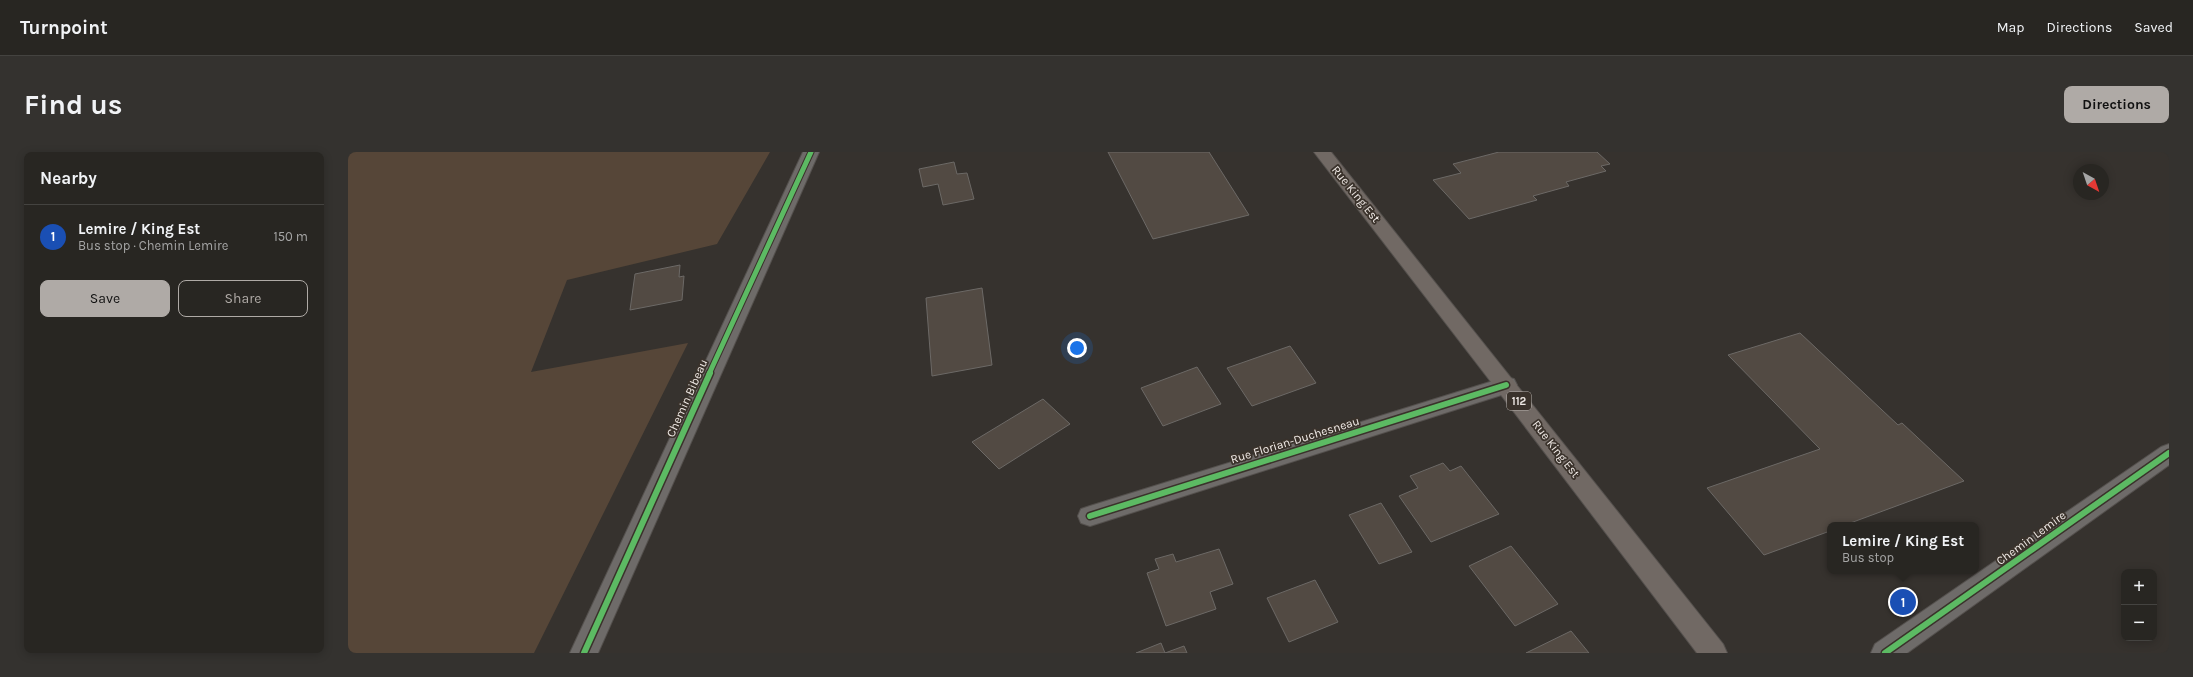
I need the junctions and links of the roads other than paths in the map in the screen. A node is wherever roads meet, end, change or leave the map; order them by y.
1 (812, 152) edge
2 (1322, 152) edge
3 (1506, 385) junction
4 (2169, 453) edge
5 (1090, 516) dead end
6 (584, 653) edge
7 (1713, 653) edge
8 (1885, 653) edge

1 - 6 street, Chemin Bibeau
2 - 3 main road, Rue King Est / 112
3 - 5 street, Rue Florian-Duchesneau
3 - 7 main road, Rue King Est / 112
4 - 8 street, Chemin Lemire

